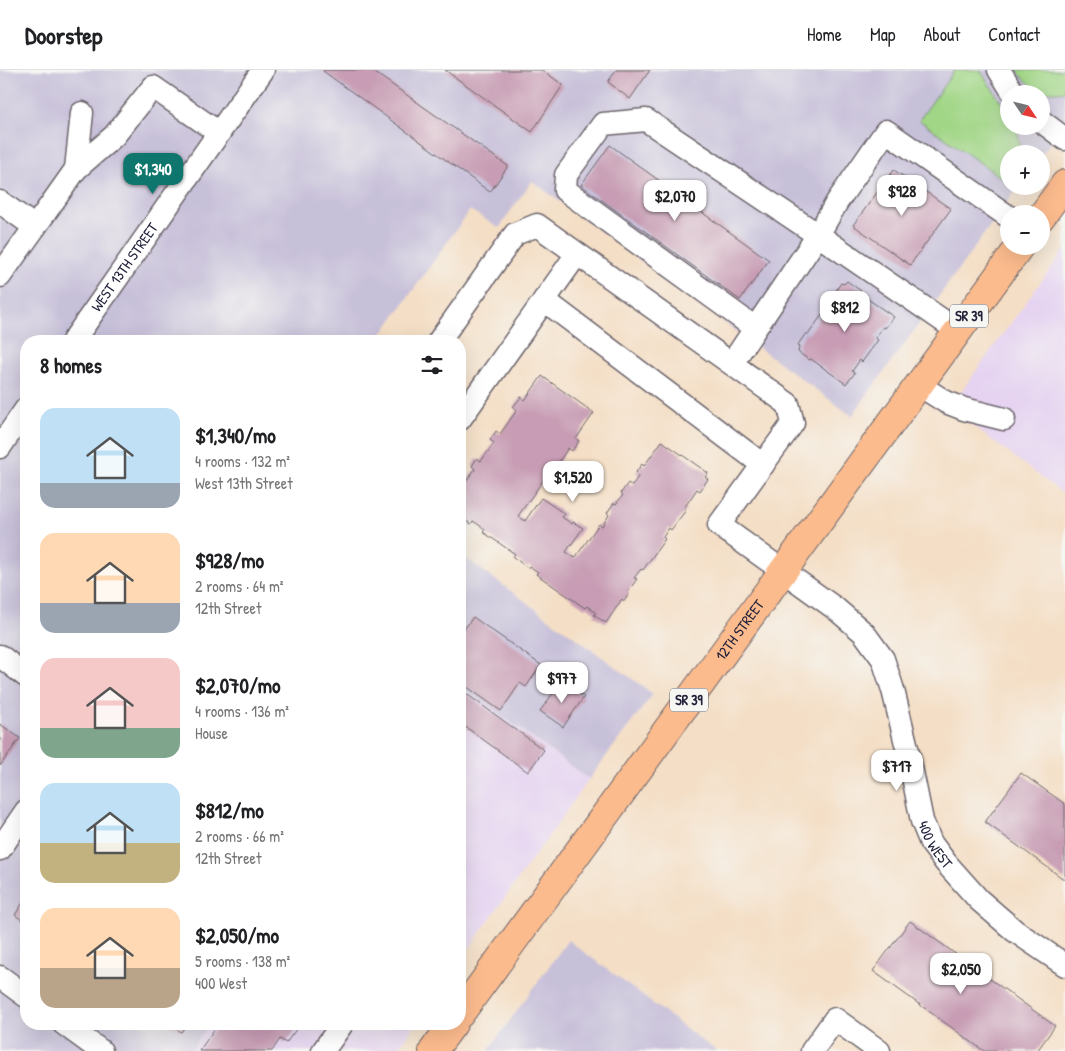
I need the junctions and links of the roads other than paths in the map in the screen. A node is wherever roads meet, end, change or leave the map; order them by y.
1 (263, 70) edge
2 (999, 70) edge
3 (1008, 85) edge
4 (82, 113) dead end
5 (1050, 128) edge
6 (219, 133) junction
7 (1065, 139) edge
8 (76, 169) junction
9 (1065, 184) edge
10 (0, 202) edge
11 (1050, 205) edge
12 (1000, 211) edge
13 (35, 227) junction
14 (818, 235) junction
15 (577, 254) junction
16 (1013, 255) edge
17 (0, 276) edge
18 (544, 300) junction
19 (755, 328) junction
20 (958, 331) junction
21 (77, 335) edge
22 (443, 335) edge
23 (732, 363) junction
24 (919, 385) junction
25 (466, 410) edge
26 (20, 418) edge
27 (1004, 419) dead end
28 (0, 446) edge
29 (763, 465) junction
30 (782, 572) junction
31 (0, 656) edge
32 (20, 671) edge
33 (20, 820) edge
34 (0, 849) edge
35 (1065, 965) edge
36 (0, 977) edge
37 (20, 992) edge
38 (466, 998) edge
39 (72, 1030) edge
40 (338, 1030) edge
41 (449, 1030) edge
42 (100, 1051) edge
43 (323, 1051) edge
44 (433, 1051) edge
45 (812, 1051) edge
46 (879, 1051) edge

1 - 6 street, WEST 13TH STREET
2 - 3 street
4 - 8 street
5 - 7 street
6 - 8 street
6 - 21 street, WEST 13TH STREET
8 - 13 street
9 - 11 main road
10 - 13 street
12 - 14 street
13 - 17 street
14 - 19 street
14 - 19 street
14 - 20 street
15 - 18 street
15 - 22 street
15 - 23 street
16 - 20 main road, 12TH STREET / SR 39
18 - 25 street
18 - 29 street
19 - 23 street
20 - 24 main road, 12TH STREET / SR 39
23 - 29 street
24 - 27 street
24 - 30 main road, 12TH STREET / SR 39
26 - 28 street
29 - 30 street, 400 WEST
30 - 35 street, 400 WEST
30 - 38 main road, 12TH STREET / SR 39
31 - 32 street
33 - 34 street
36 - 37 street
39 - 42 street
40 - 43 street
41 - 44 main road
45 - 46 street

